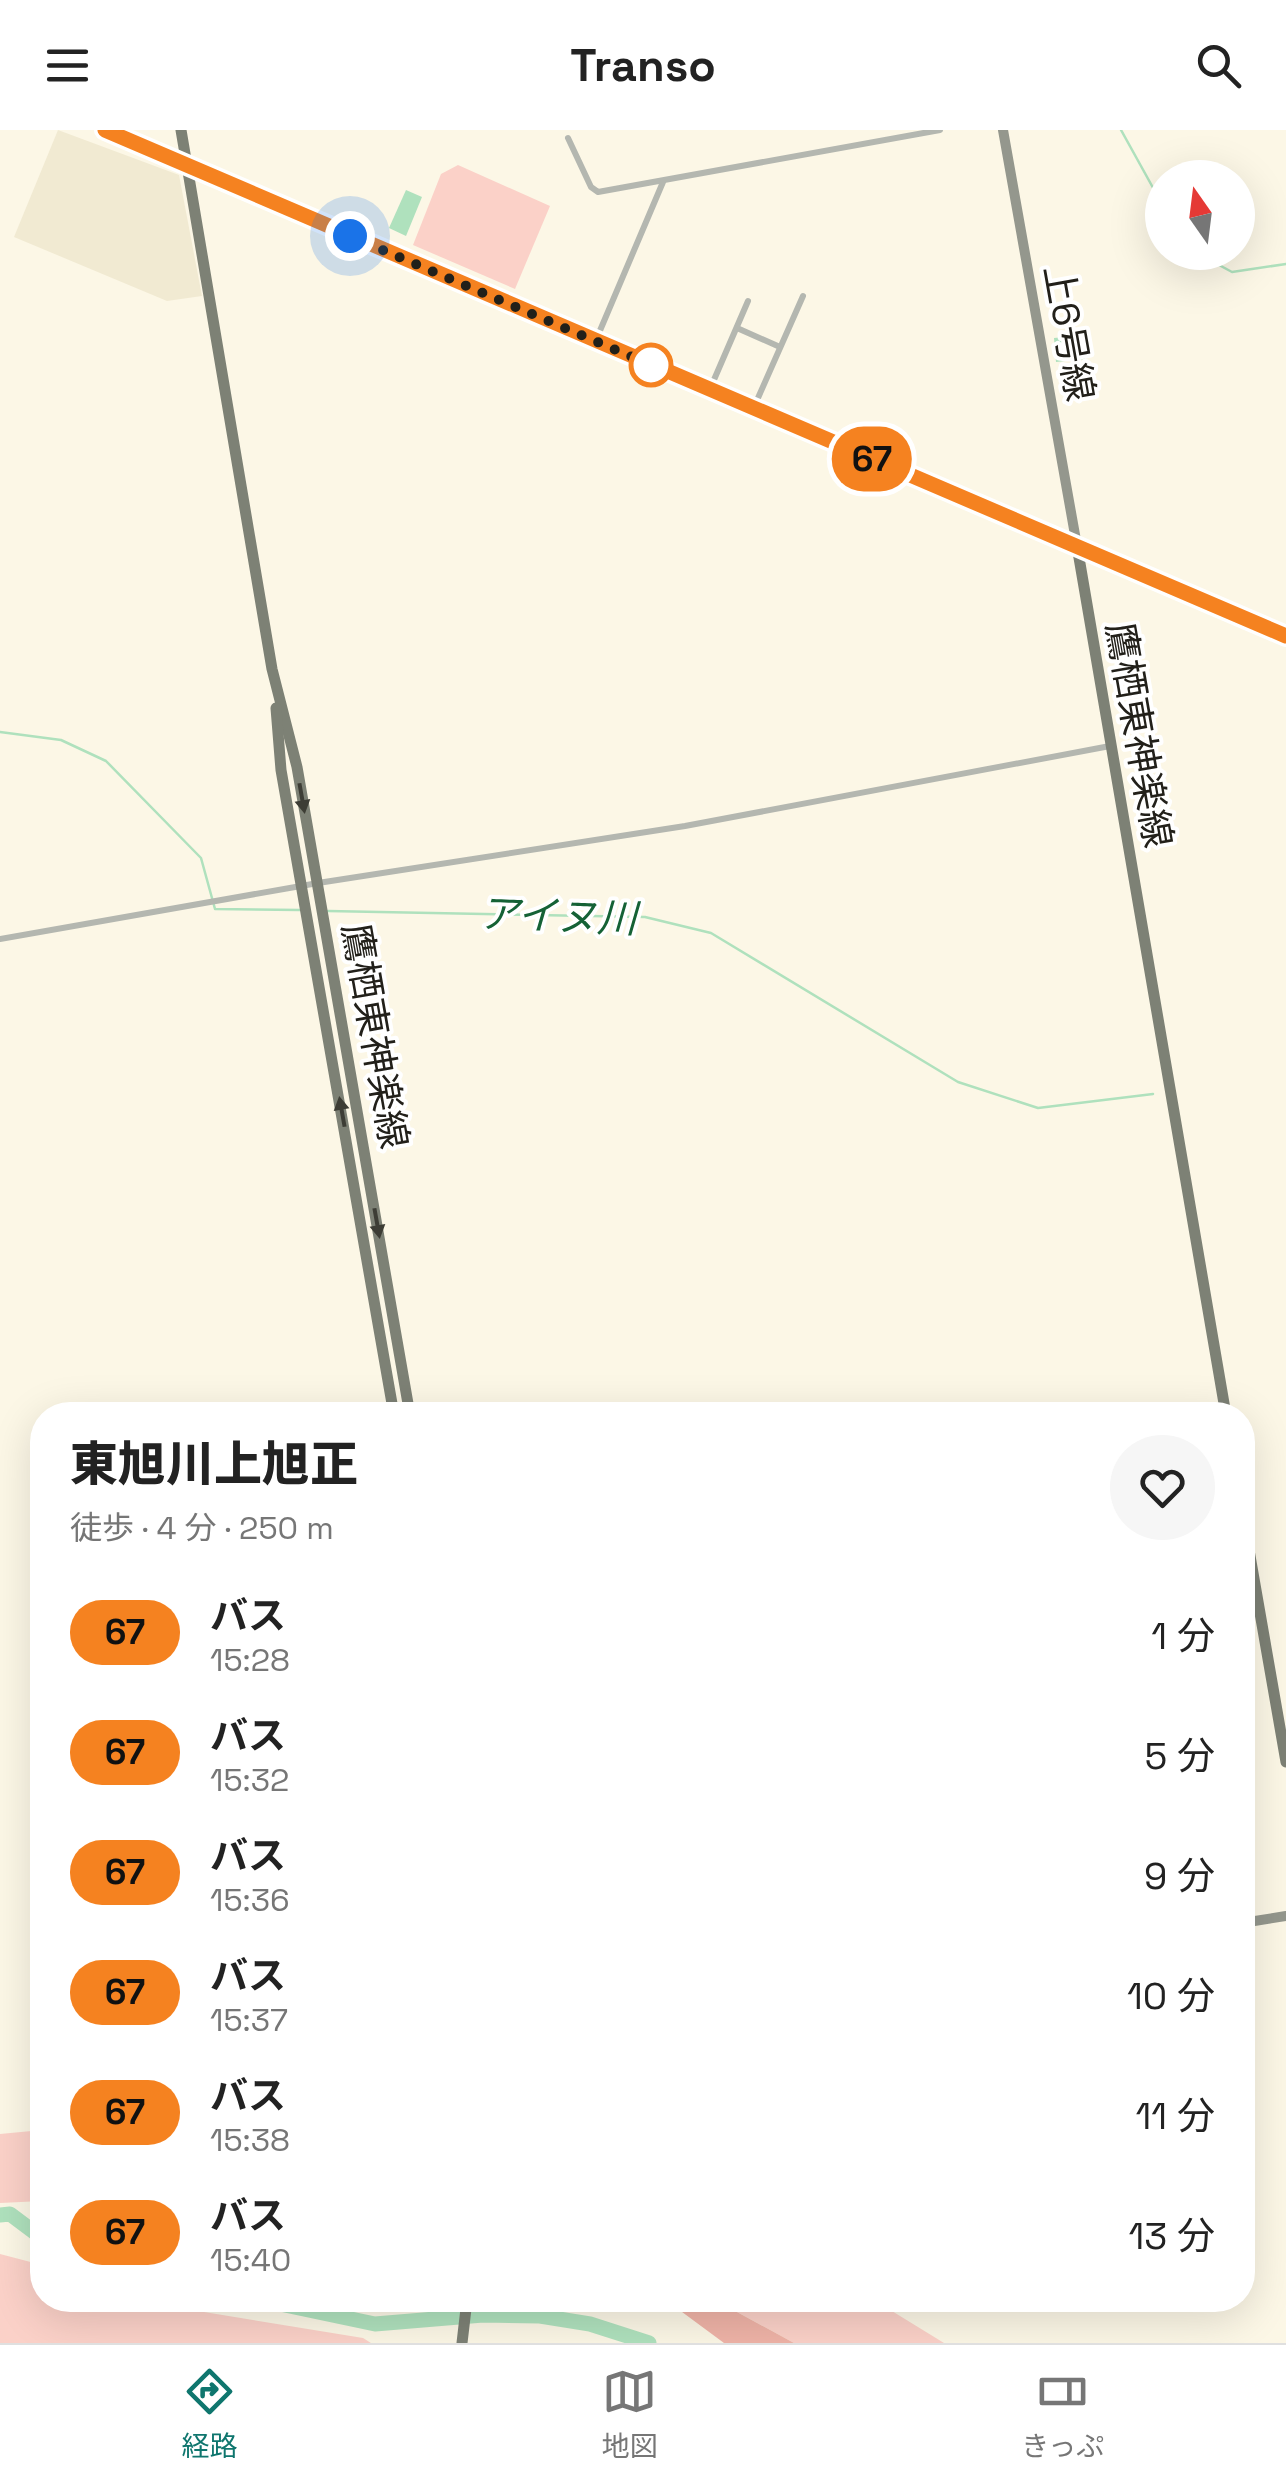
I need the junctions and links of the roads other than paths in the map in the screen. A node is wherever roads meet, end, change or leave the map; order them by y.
1 (104, 130) edge
2 (181, 130) edge
3 (940, 130) edge
4 (1003, 130) edge
5 (568, 138) dead end
6 (187, 166) junction
7 (663, 182) junction
8 (803, 296) dead end
9 (748, 301) dead end
10 (736, 328) junction
11 (595, 341) junction
12 (780, 347) junction
13 (710, 390) junction
14 (753, 408) junction
15 (1077, 546) junction
16 (1286, 636) edge
17 (272, 669) junction
18 (1110, 746) junction
19 (318, 883) junction
20 (302, 887) junction
21 (0, 940) edge
22 (392, 1402) edge
23 (408, 1402) edge
24 (1224, 1402) edge
25 (1255, 1584) edge
26 (1286, 1762) edge
27 (1286, 1916) edge
28 (1255, 1921) edge
29 (465, 2312) edge
30 (462, 2343) edge

1 - 6 street
2 - 6 main road, 鷹栖東神楽線
3 - 7 street
4 - 15 street, 上6号線
5 - 7 street
6 - 11 main road
6 - 17 main road, 鷹栖東神楽線
7 - 11 street
8 - 12 street
9 - 10 street
10 - 12 street
10 - 13 street
11 - 13 main road
12 - 14 street
13 - 14 main road
14 - 15 main road
15 - 16 street
15 - 18 main road, 鷹栖東神楽線
17 -> 19 main road, 鷹栖東神楽線
17 - 20 main road, 鷹栖東神楽線
18 - 19 street
18 - 24 main road, 鷹栖東神楽線
19 - 20 street
19 -> 23 main road, 鷹栖東神楽線
20 - 21 street
22 -> 20 main road, 鷹栖東神楽線
25 - 26 main road
27 - 28 street
29 - 30 main road

